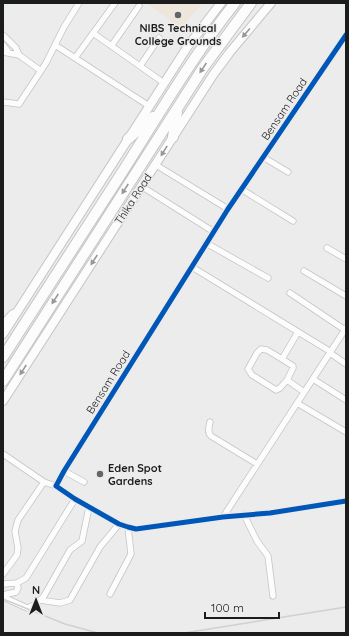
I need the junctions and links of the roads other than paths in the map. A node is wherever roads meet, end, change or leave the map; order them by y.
1 (79, 3) edge
2 (115, 3) edge
3 (221, 3) edge
4 (235, 3) edge
5 (251, 3) edge
6 (271, 3) edge
7 (140, 6) dead end
8 (93, 33) junction
9 (3, 35) edge
10 (346, 36) edge
11 (159, 38) dead end
12 (3, 45) edge
13 (55, 45) junction
14 (112, 46) junction
15 (3, 52) edge
16 (10, 53) junction
17 (19, 54) junction
18 (75, 58) junction
19 (140, 66) junction
20 (41, 71) junction
21 (164, 83) junction
22 (3, 102) edge
23 (149, 106) junction
24 (163, 108) junction
25 (177, 108) junction
26 (173, 137) junction
27 (128, 139) junction
28 (263, 157) junction
29 (156, 165) junction
30 (288, 172) dead end
31 (141, 186) junction
32 (241, 189) junction
33 (228, 209) junction
34 (293, 221) dead end
35 (214, 232) junction
36 (206, 244) junction
37 (327, 248) dead end
38 (346, 259) edge
39 (192, 267) junction
40 (304, 271) dead end
41 (268, 278) dead end
42 (290, 293) dead end
43 (346, 296) edge
44 (21, 308) junction
45 (3, 326) edge
46 (345, 329) edge
47 (298, 332) junction
48 (3, 334) edge
49 (330, 352) junction
50 (3, 358) edge
51 (282, 359) junction
52 (346, 364) edge
53 (313, 379) junction
54 (3, 380) edge
55 (287, 380) junction
56 (304, 392) junction
57 (346, 400) edge
58 (3, 401) edge
59 (297, 403) junction
60 (210, 422) dead end
61 (346, 432) edge
62 (3, 454) edge
63 (258, 464) junction
64 (64, 471) junction
65 (44, 482) junction
66 (84, 482) dead end
67 (56, 486) junction
68 (75, 499) junction
69 (346, 500) edge
70 (89, 507) junction
71 (244, 515) junction
72 (223, 517) junction
73 (120, 524) junction
74 (128, 527) junction
75 (3, 574) edge
76 (17, 583) junction
77 (3, 584) edge
78 (110, 594) dead end
79 (3, 596) edge
80 (274, 596) dead end
81 (40, 600) junction

1 - 13 street
2 - 8 street
3 - 21 main road
4 - 24 highway
5 -> 25 highway, Thika Road
6 -> 26 main road, Thika Road
7 - 14 street
8 - 14 street
8 - 18 street
9 - 17 street
10 - 28 street, Bensam Road
11 - 19 street
12 - 16 street
13 - 18 street
13 - 20 street
14 - 19 street
15 - 16 street
16 - 17 street
17 - 20 street
18 - 23 street
19 - 21 street
20 - 22 street
21 - 23 main road
23 - 27 main road
24 - 27 highway
24 - 50 highway
25 - 26 highway
25 -> 54 highway, Thika Road
26 -> 29 main road, Thika Road
27 - 44 main road
28 - 30 street
28 - 32 street, Bensam Road
29 - 31 main road, Thika Road
29 - 33 street
31 - 35 street
31 -> 58 main road, Thika Road
32 - 33 street, Bensam Road
32 - 34 street
33 - 35 street, Bensam Road
35 - 36 street, Bensam Road
36 - 39 street, Bensam Road
36 - 41 street
37 - 38 street
39 - 47 street
39 - 64 street, Bensam Road
40 - 43 street
42 - 46 street
44 - 45 main road
44 - 48 main road
46 - 49 street
47 - 49 street
47 - 51 street
49 - 52 street
49 - 53 street
51 - 55 street
51 - 55 street
53 - 56 street
53 - 57 street
55 - 56 street
56 - 59 street
59 - 61 street
59 - 63 street
60 - 63 street
62 - 65 street
63 - 72 street
64 - 66 street
64 - 67 street, Bensam Road
65 - 67 street
65 - 75 street
67 - 68 street
68 - 70 street
68 - 76 street
69 - 71 street
70 - 73 street
70 - 81 street
71 - 72 street
71 - 80 street
72 - 74 street
73 - 74 street
73 - 81 street
74 - 78 street
76 - 77 street
76 - 79 street
79 - 81 street

